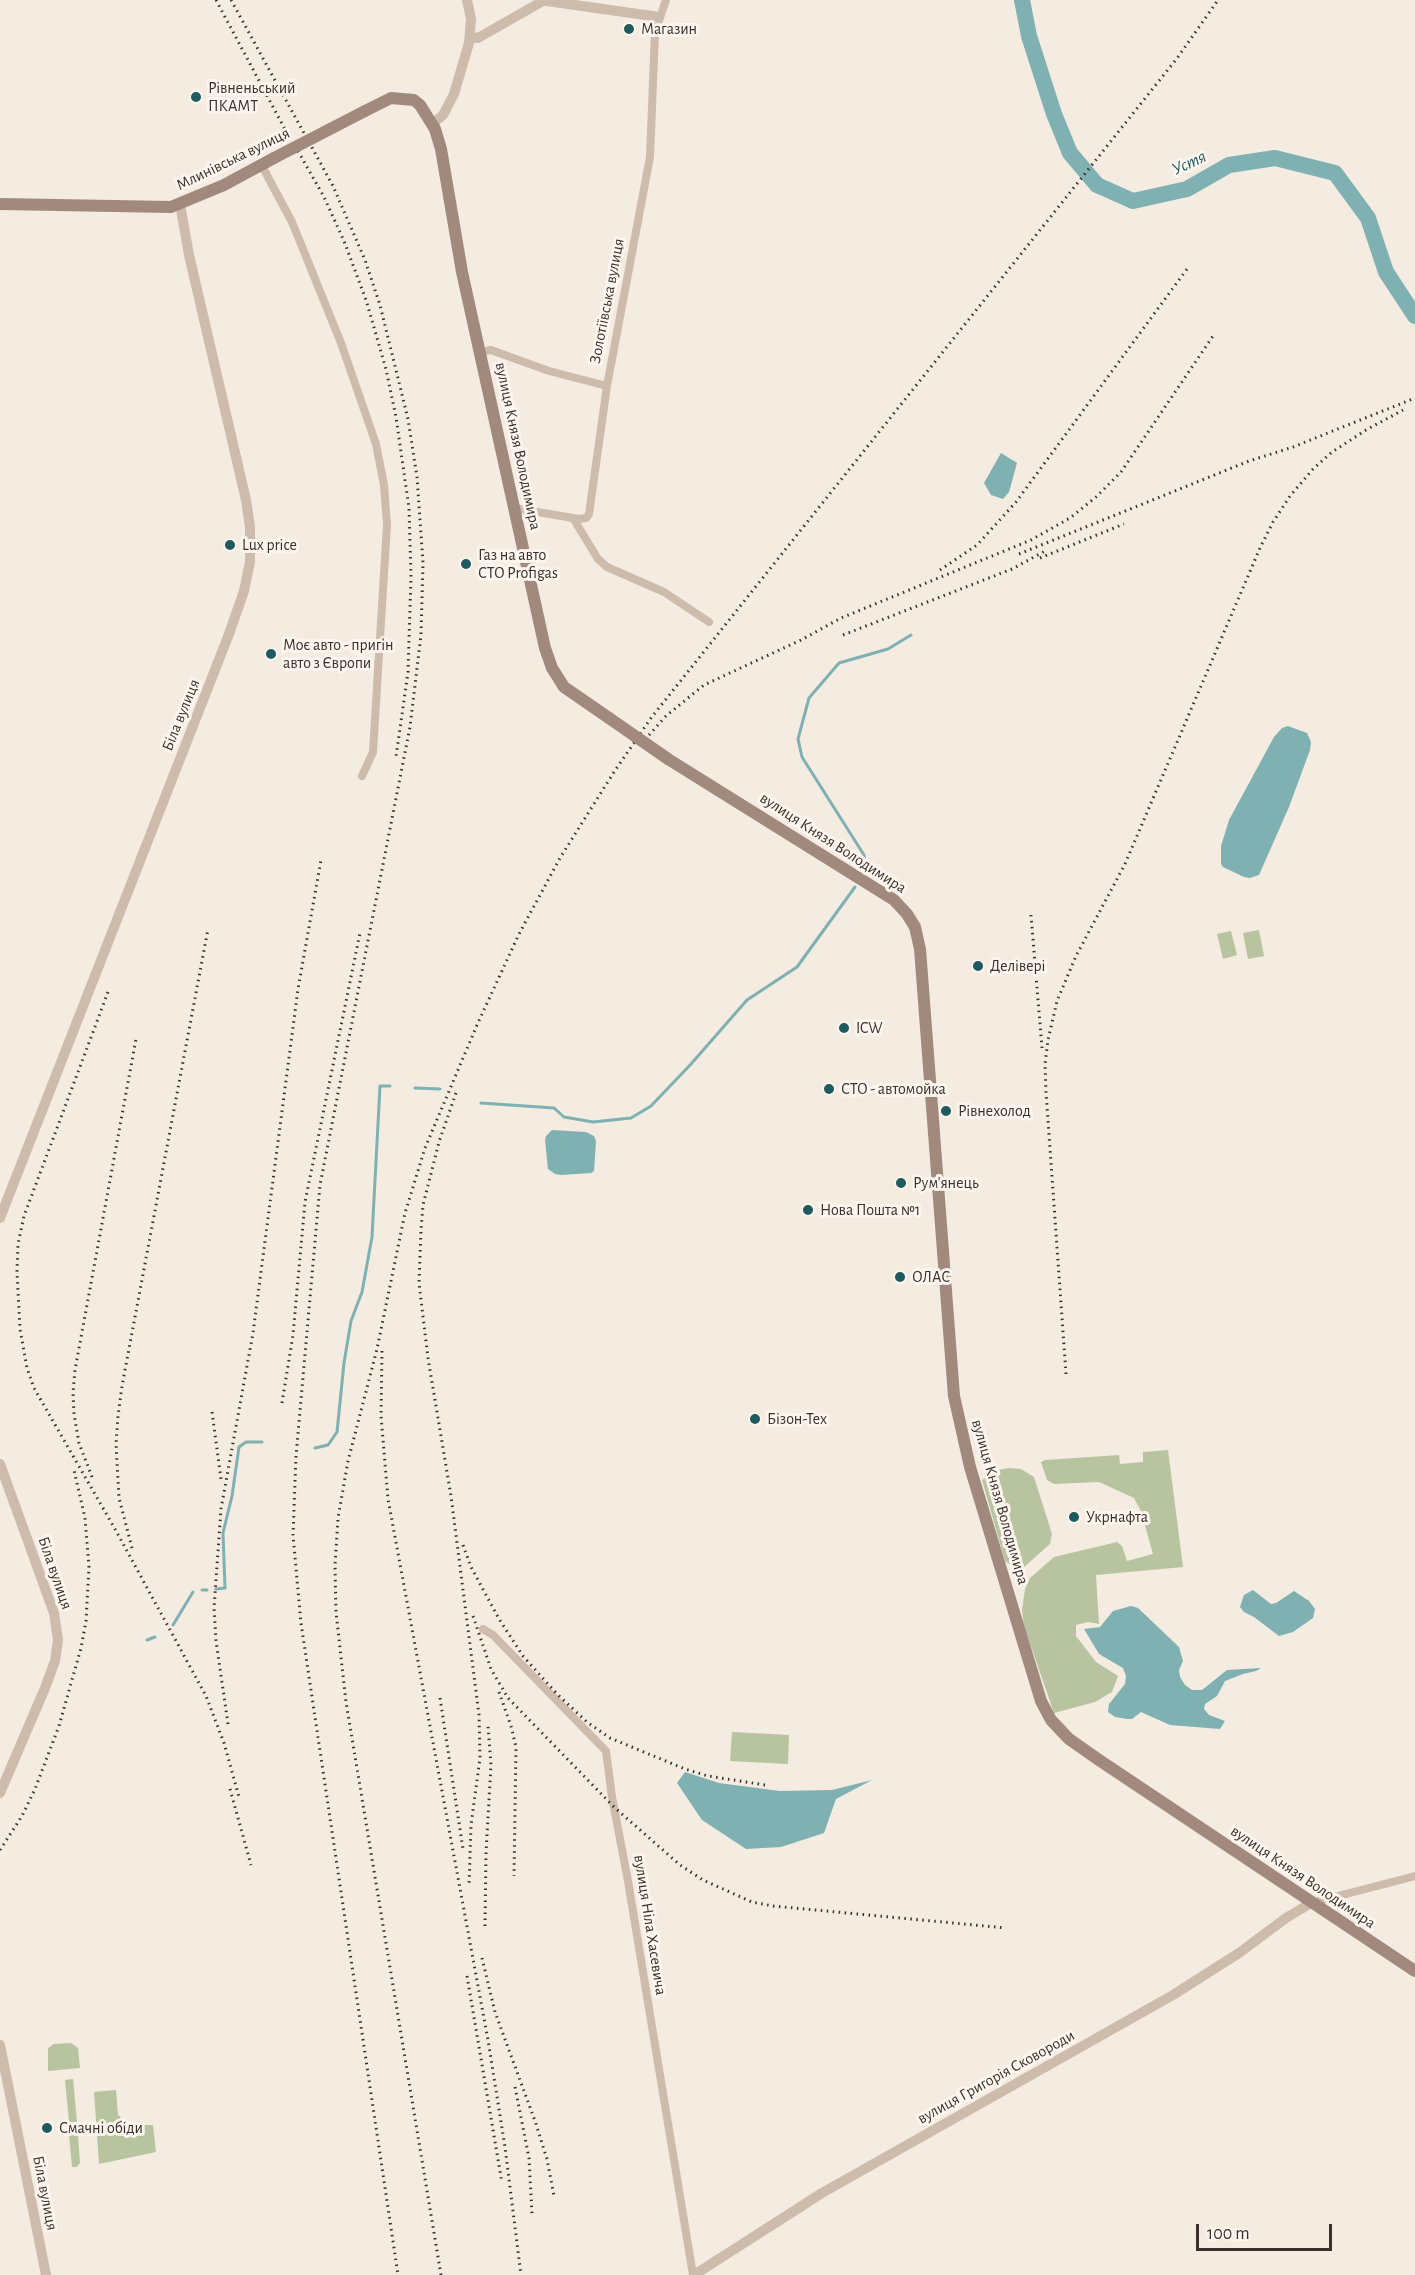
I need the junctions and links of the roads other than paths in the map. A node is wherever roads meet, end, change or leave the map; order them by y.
1 (467, 0) edge
2 (541, 0) edge
3 (666, 0) edge
4 (659, 16) junction
5 (470, 37) junction
6 (365, 111) joint
7 (432, 124) junction
8 (262, 166) junction
9 (0, 204) edge
10 (180, 204) junction
11 (480, 351) junction
12 (607, 386) junction
13 (514, 507) junction
14 (573, 518) junction
15 (709, 622) dead end
16 (362, 776) dead end
17 (0, 1218) edge
18 (0, 1464) edge
19 (483, 1629) dead end
20 (0, 1792) edge
21 (1415, 1876) edge
22 (1311, 1903) junction
23 (1415, 1971) edge
24 (0, 2045) edge
25 (45, 2275) edge
26 (694, 2275) edge

1 - 5 street
2 - 4 street
2 - 5 street
3 - 4 street, Золотіївська вулиця
4 - 12 street, Золотіївська вулиця
5 - 7 street
6 - 7 main road, вулиця Князя Володимира
6 - 8 main road, Млинівська вулиця, bridge
7 - 11 main road, вулиця Князя Володимира
8 - 10 main road, Млинівська вулиця
8 - 16 street
9 - 10 main road, Млинівська вулиця
10 - 17 street, Біла вулиця
11 - 12 street
11 - 13 main road, вулиця Князя Володимира
12 - 14 street, Золотіївська вулиця
13 - 14 street
13 - 22 main road, вулиця Князя Володимира, bridge
14 - 15 street
18 - 20 street, Біла вулиця
19 - 26 street, вулиця Ніла Хасевича
21 - 22 street
22 - 23 main road, вулиця Князя Володимира
22 - 26 street, вулиця Григорія Сковороди
24 - 25 street, Біла вулиця

